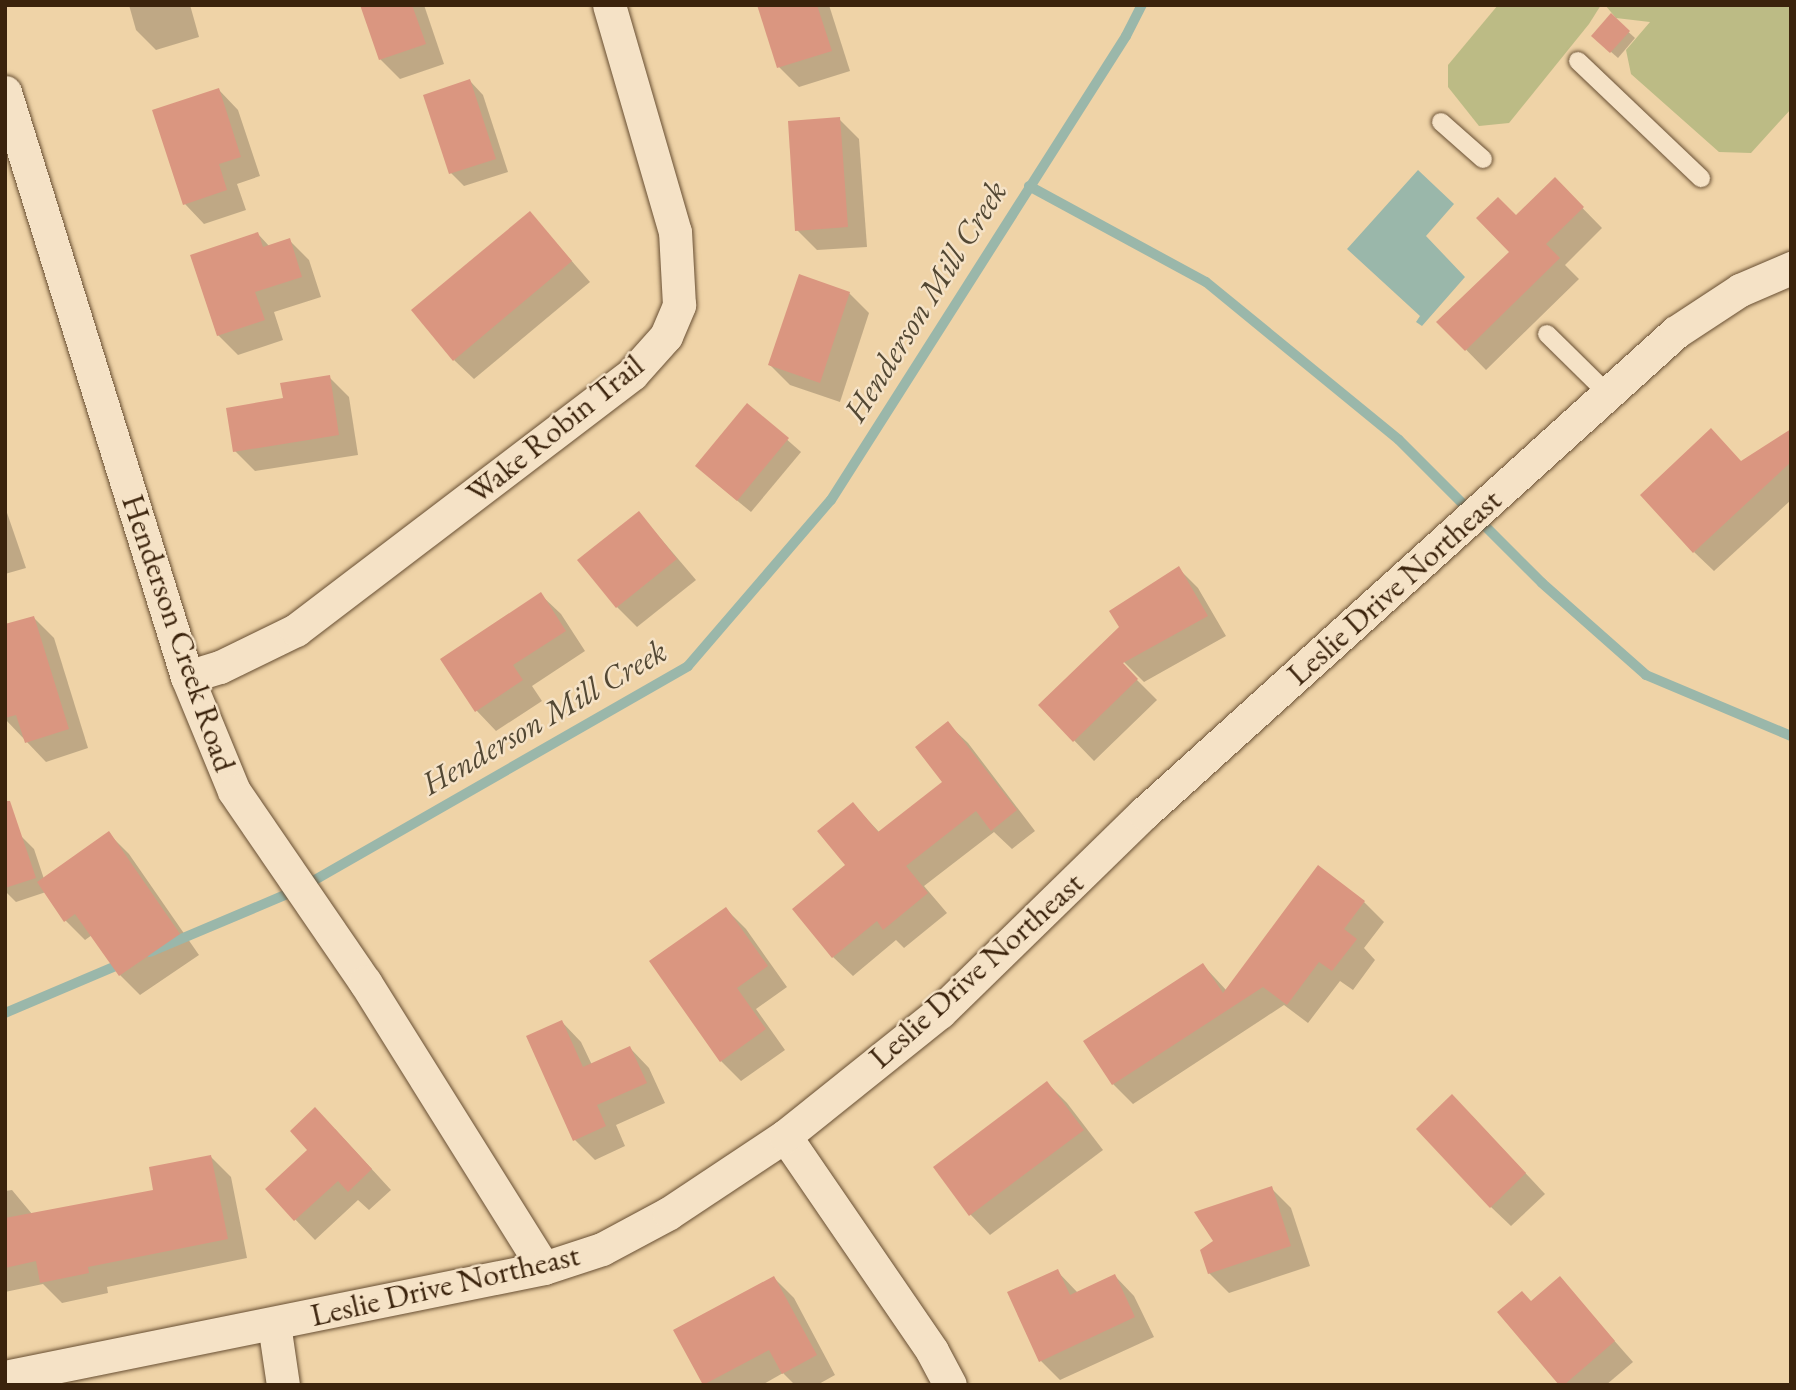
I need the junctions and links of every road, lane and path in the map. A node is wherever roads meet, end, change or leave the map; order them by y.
1 (609, 5) edge
2 (1578, 61) dead end
3 (5, 92) edge
4 (1441, 122) dead end
5 (1483, 159) dead end
6 (1700, 178) dead end
7 (1791, 268) edge
8 (1547, 334) dead end
9 (1608, 394) junction
10 (187, 677) junction
11 (785, 1136) junction
12 (544, 1268) junction
13 (274, 1324) junction
14 (5, 1377) edge
15 (283, 1385) edge
16 (950, 1385) edge

1 - 10 street, Wake Robin Trail
2 - 6 lane
3 - 10 street, Henderson Creek Road
4 - 5 lane
7 - 9 street, Leslie Drive Northeast
8 - 9 lane
9 - 11 street, Leslie Drive Northeast
10 - 12 street, Henderson Creek Road
11 - 12 street, Leslie Drive Northeast
11 - 16 street
12 - 13 street, Leslie Drive Northeast
13 - 14 street, Leslie Drive Northeast
13 - 15 street

